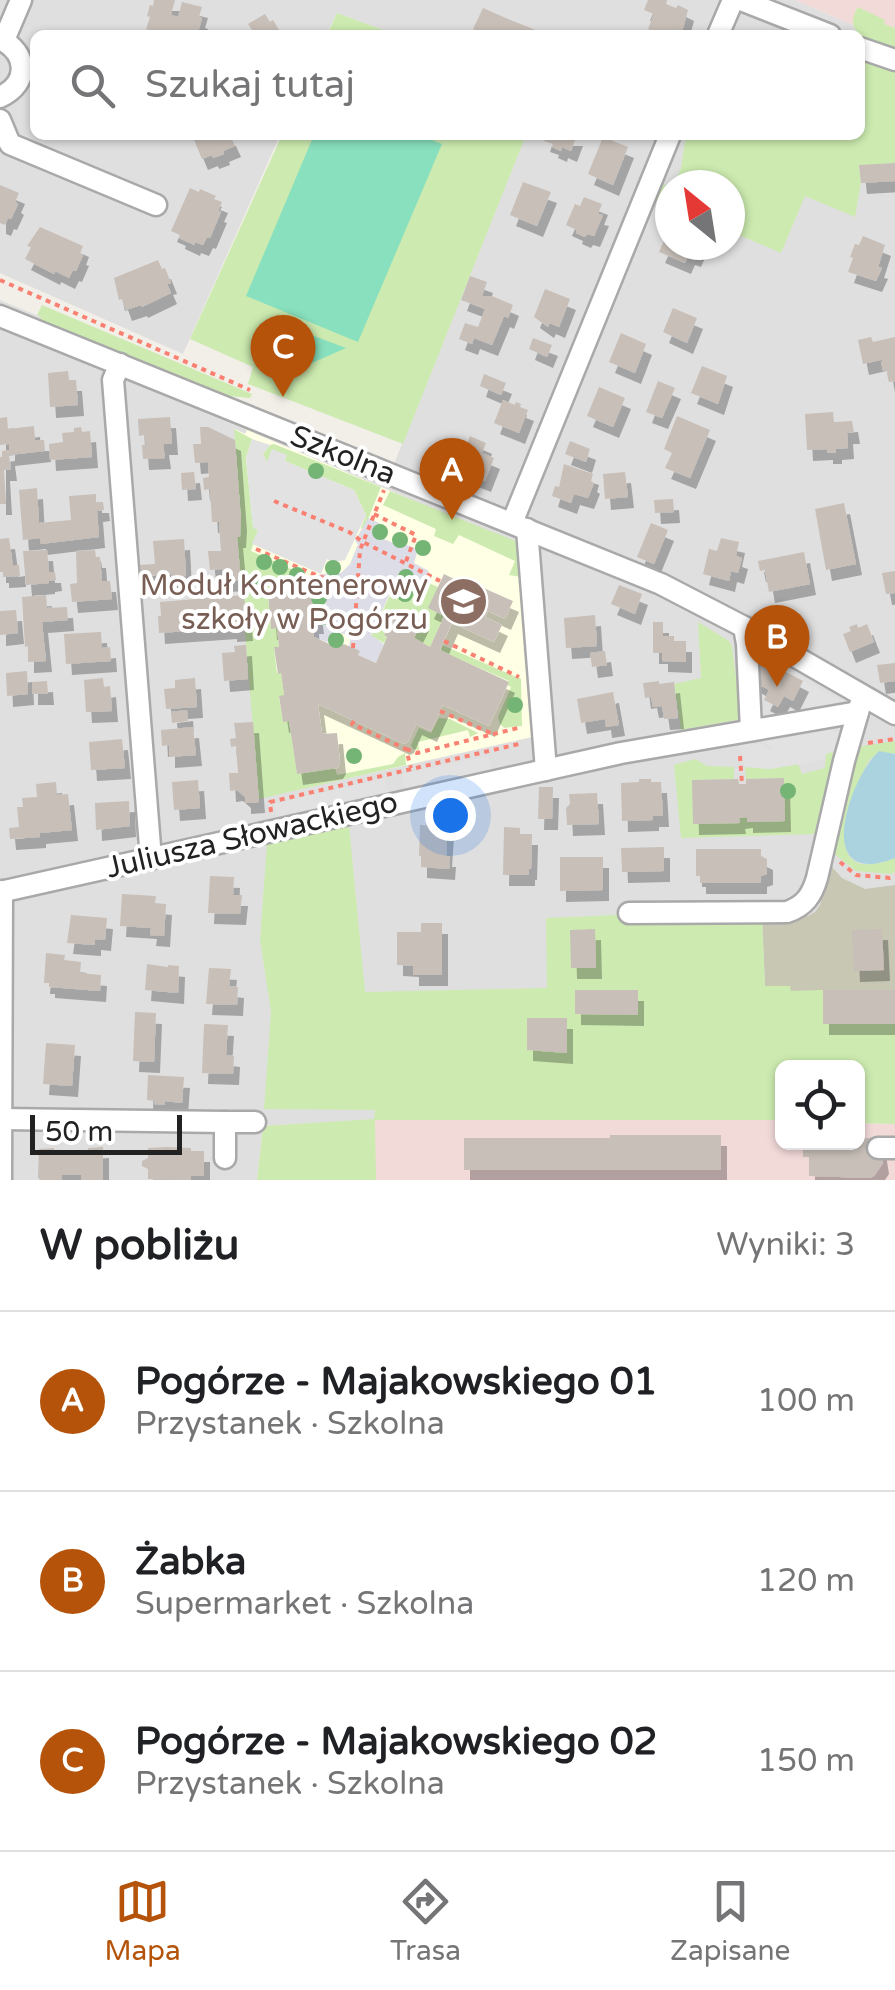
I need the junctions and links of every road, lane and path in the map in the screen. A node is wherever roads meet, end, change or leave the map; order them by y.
1 (21, 0) edge
2 (737, 0) edge
3 (721, 30) edge
4 (817, 30) edge
5 (2, 39) edge
6 (865, 50) edge
7 (895, 60) edge
8 (0, 97) edge
9 (0, 120) edge
10 (668, 140) edge
11 (156, 205) dead end
12 (0, 280) edge
13 (0, 316) edge
14 (120, 364) junction
15 (250, 390) dead end
16 (386, 486) dead end
17 (274, 501) dead end
18 (374, 514) junction
19 (520, 526) junction
20 (363, 542) junction
21 (256, 549) dead end
22 (405, 564) junction
23 (440, 581) dead end
24 (358, 587) junction
25 (744, 626) junction
26 (444, 642) dead end
27 (354, 648) dead end
28 (524, 678) dead end
29 (860, 704) junction
30 (440, 711) dead end
31 (895, 714) edge
32 (354, 721) dead end
33 (527, 726) dead end
34 (751, 730) junction
35 (493, 734) junction
36 (528, 742) dead end
37 (406, 749) junction
38 (740, 756) dead end
39 (411, 768) junction
40 (546, 770) junction
41 (742, 784) dead end
42 (271, 832) junction
43 (824, 848) junction
44 (151, 858) junction
45 (895, 876) edge
46 (1, 891) edge
47 (629, 913) dead end
48 (2, 1119) edge
49 (225, 1122) junction
50 (255, 1122) dead end
51 (225, 1158) dead end
52 (1, 1180) edge

1 - 5 street
2 - 3 street
2 - 4 street
5 - 8 street
6 - 7 street
9 - 11 street
10 - 19 street
12 - 15 path
13 - 14 street, Szkolna
14 - 19 street, Szkolna
14 - 44 street
16 - 18 path
17 - 20 path
18 - 20 path
18 - 22 path
19 - 25 street, Szkolna
19 - 40 street
20 - 22 path
20 - 24 path
21 - 24 path
22 - 23 path
24 - 27 path
25 - 29 street, Szkolna
25 - 34 street
26 - 28 path
29 - 31 street, Szkolna
29 - 34 street, Juliusza Słowackiego
29 - 43 street
30 - 35 path
32 - 37 path
33 - 35 path
34 - 40 street, Juliusza Słowackiego
35 - 37 path
36 - 39 path
37 - 39 path
38 - 41 path
39 - 42 path
40 - 42 street, Juliusza Słowackiego
42 - 44 street, Juliusza Słowackiego
43 - 45 path
43 - 47 street
44 - 46 street, Juliusza Słowackiego
46 - 48 street
48 - 49 street
48 - 52 street
49 - 50 street
49 - 51 street

